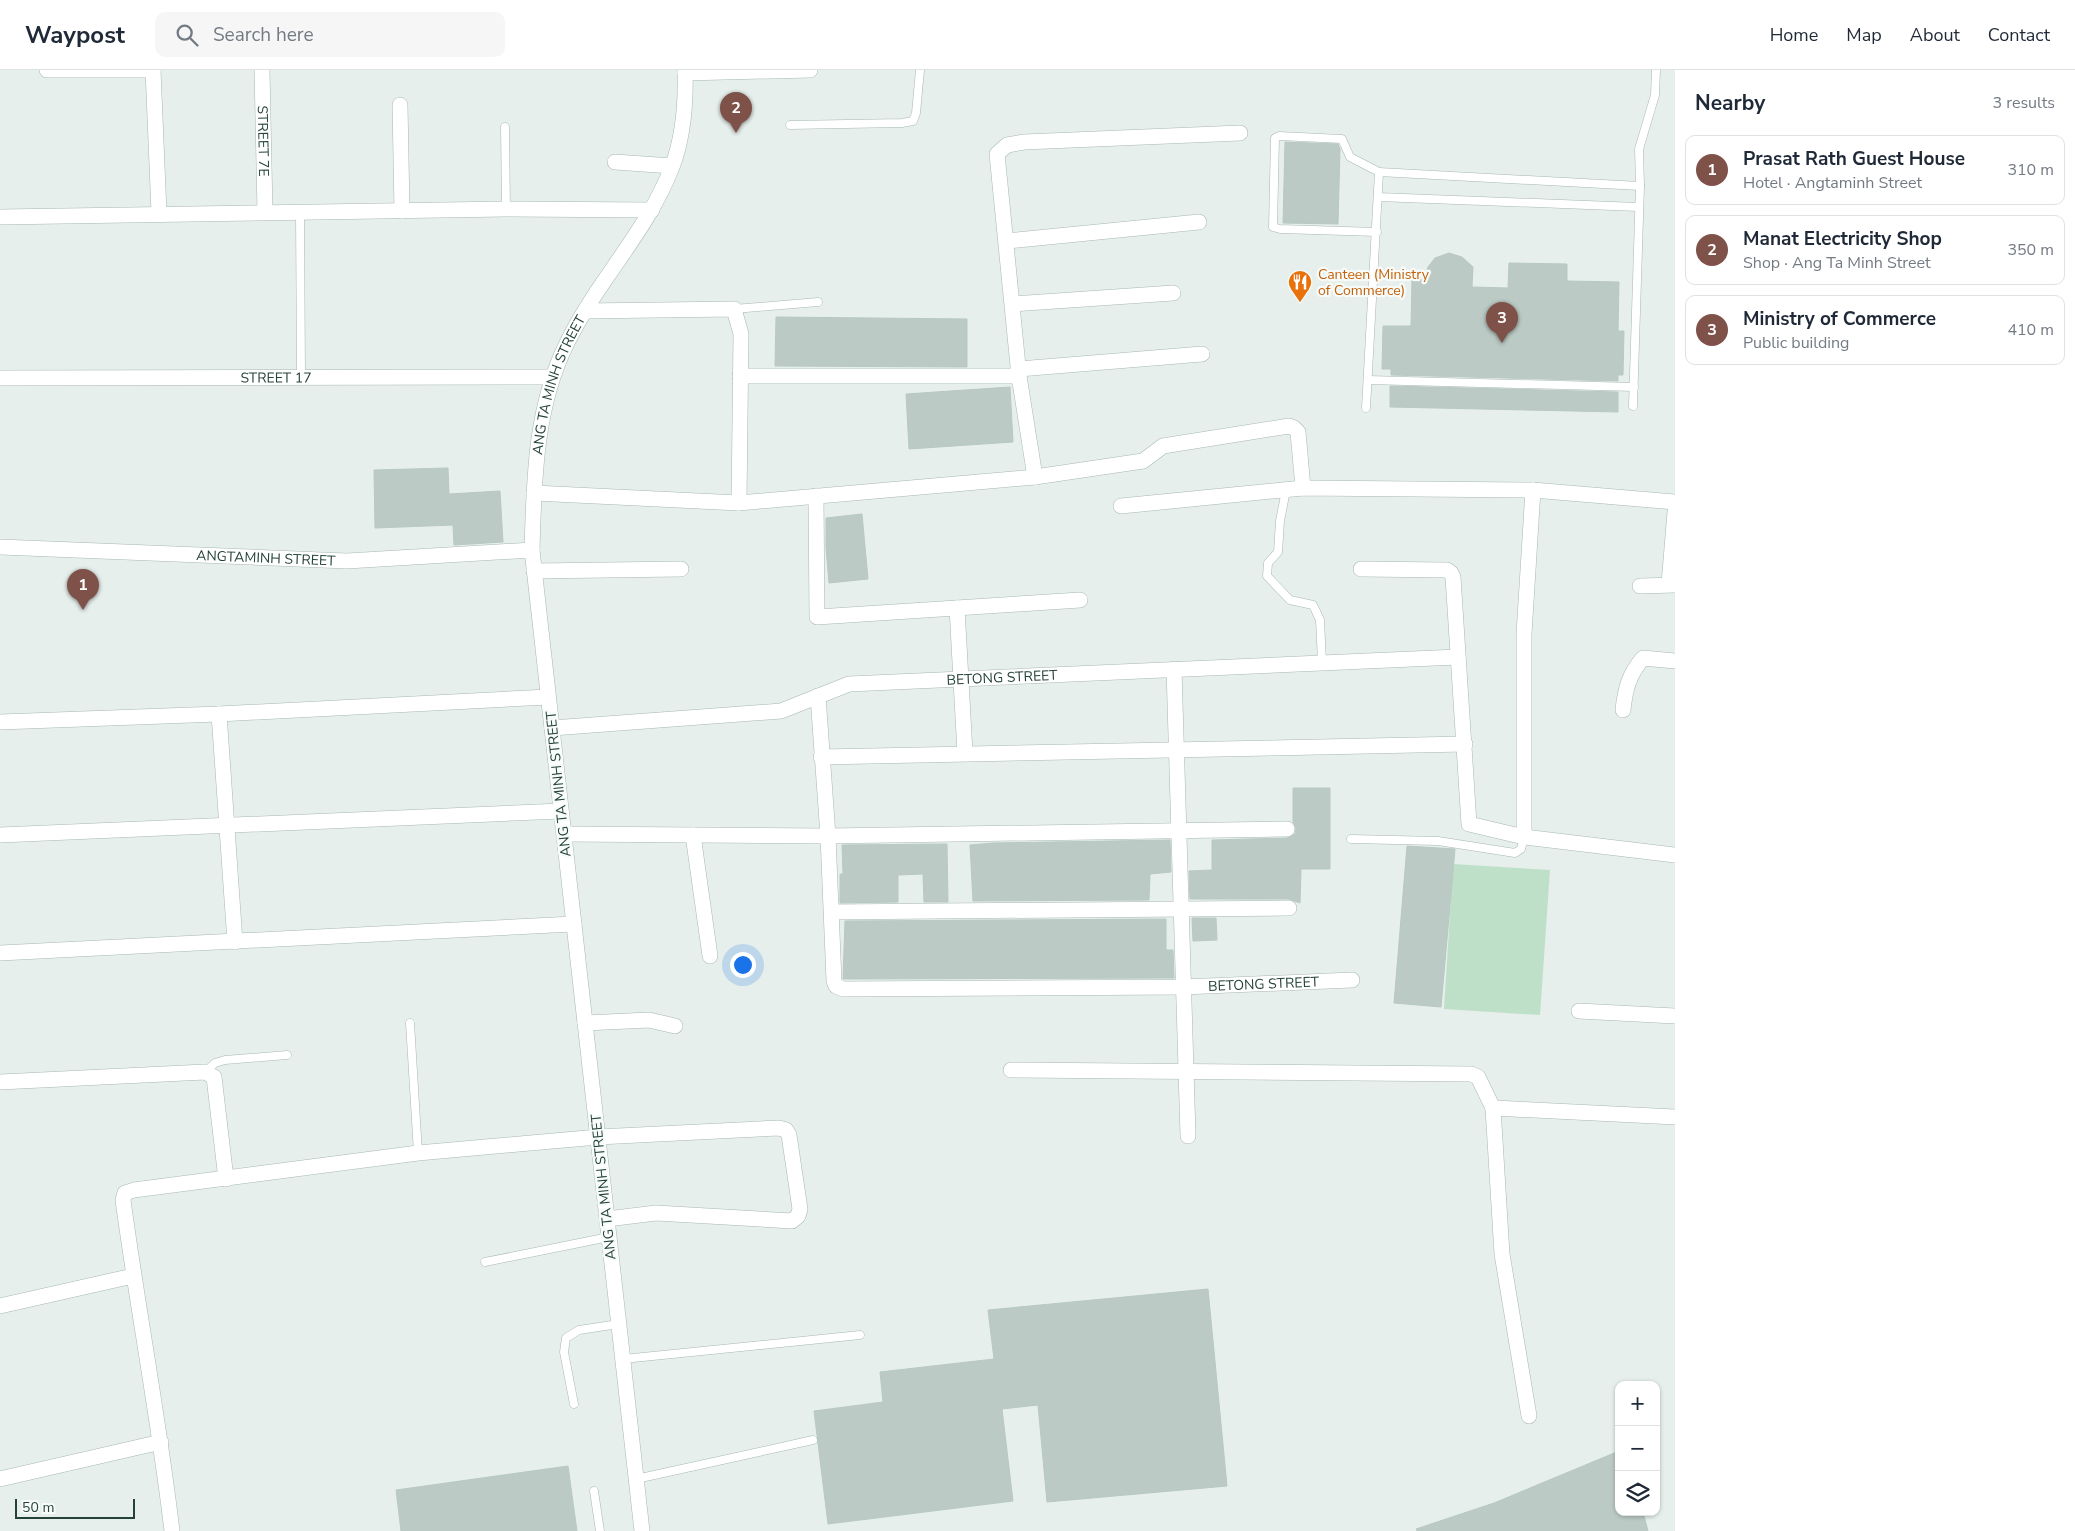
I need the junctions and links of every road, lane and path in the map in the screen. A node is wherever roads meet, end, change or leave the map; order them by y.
1 (47, 70) edge
2 (153, 70) edge
3 (262, 70) edge
4 (810, 70) edge
5 (920, 70) edge
6 (1656, 70) edge
7 (685, 72) edge
8 (400, 105) dead end
9 (790, 125) dead end
10 (504, 128) dead end
11 (1240, 133) dead end
12 (615, 162) dead end
13 (672, 166) junction
14 (1379, 172) junction
15 (1640, 186) junction
16 (1378, 197) junction
17 (1638, 207) junction
18 (506, 209) junction
19 (652, 210) junction
20 (402, 211) junction
21 (265, 212) junction
22 (300, 212) junction
23 (159, 213) junction
24 (0, 217) edge
25 (1199, 222) dead end
26 (1377, 232) junction
27 (1007, 242) junction
28 (1173, 293) dead end
29 (818, 302) dead end
30 (1013, 304) junction
31 (734, 309) junction
32 (585, 311) junction
33 (1202, 354) dead end
34 (1019, 372) junction
35 (740, 376) junction
36 (552, 377) junction
37 (0, 378) edge
38 (301, 378) junction
39 (1368, 380) junction
40 (1634, 387) junction
41 (1633, 406) dead end
42 (1366, 408) dead end
43 (1035, 477) junction
44 (1303, 488) junction
45 (1286, 490) junction
46 (1533, 490) junction
47 (534, 492) junction
48 (816, 496) junction
49 (1675, 502) edge
50 (739, 503) junction
51 (1121, 506) dead end
52 (1675, 512) edge
53 (0, 547) edge
54 (532, 550) junction
55 (681, 569) dead end
56 (1361, 569) dead end
57 (534, 571) junction
58 (1672, 585) edge
59 (1640, 586) dead end
60 (1080, 600) dead end
61 (957, 608) junction
62 (1458, 657) junction
63 (1675, 661) edge
64 (1322, 662) junction
65 (1174, 669) junction
66 (960, 679) junction
67 (818, 696) junction
68 (548, 697) junction
69 (1623, 710) dead end
70 (219, 714) junction
71 (0, 722) edge
72 (552, 728) junction
73 (1465, 744) junction
74 (1176, 749) junction
75 (965, 753) junction
76 (821, 756) junction
77 (561, 811) junction
78 (227, 826) junction
79 (1287, 829) dead end
80 (1179, 830) junction
81 (564, 834) junction
82 (0, 835) edge
83 (693, 835) junction
84 (828, 836) junction
85 (1524, 837) junction
86 (1351, 839) dead end
87 (1675, 855) edge
88 (1181, 908) junction
89 (1289, 908) dead end
90 (832, 912) junction
91 (574, 924) junction
92 (235, 942) junction
93 (0, 953) edge
94 (710, 956) dead end
95 (1352, 980) dead end
96 (1183, 987) junction
97 (1579, 1011) dead end
98 (1675, 1016) edge
99 (585, 1023) junction
100 (410, 1024) dead end
101 (675, 1026) dead end
102 (287, 1055) dead end
103 (1011, 1070) dead end
104 (205, 1072) junction
105 (1186, 1072) junction
106 (0, 1082) edge
107 (1493, 1108) junction
108 (1675, 1116) edge
109 (1188, 1136) dead end
110 (598, 1137) junction
111 (418, 1153) junction
112 (226, 1179) junction
113 (607, 1219) junction
114 (609, 1237) junction
115 (485, 1262) dead end
116 (133, 1276) junction
117 (0, 1306) edge
118 (619, 1324) junction
119 (860, 1335) dead end
120 (623, 1359) junction
121 (574, 1404) dead end
122 (1529, 1416) dead end
123 (813, 1440) dead end
124 (161, 1442) junction
125 (0, 1479) edge
126 (636, 1479) junction
127 (594, 1491) dead end
128 (172, 1531) edge
129 (600, 1531) edge
130 (642, 1531) edge

1 - 2 street
2 - 23 street
3 - 21 street, STREET 7E
4 - 7 street
5 - 9 lane
6 - 15 lane
7 - 13 street, ANG TA MINH STREET
8 - 20 street
10 - 18 lane
11 - 27 street
12 - 13 street
13 - 19 street, ANG TA MINH STREET
14 - 15 lane
14 - 16 lane
14 - 26 lane
15 - 17 lane
16 - 17 lane
16 - 26 lane
17 - 40 lane
18 - 19 street
18 - 20 street
19 - 32 street, ANG TA MINH STREET
20 - 22 street
21 - 22 street
21 - 23 street
22 - 38 lane
23 - 24 street
25 - 27 street
26 - 39 lane
27 - 30 street
28 - 30 street
29 - 31 lane
30 - 34 street
31 - 32 street
31 - 35 street
32 - 36 street, ANG TA MINH STREET
33 - 34 street
34 - 35 street
34 - 43 street
35 - 50 street
36 - 38 street, STREET 17
36 - 47 street, ANG TA MINH STREET
37 - 38 street, STREET 17
39 - 40 lane
39 - 42 lane
40 - 41 lane
43 - 44 street
43 - 48 street
44 - 45 street
44 - 46 street
45 - 51 street
45 - 64 lane
46 - 49 street
46 - 85 street
47 - 50 street
47 - 54 street, ANG TA MINH STREET
48 - 50 street
48 - 61 street
52 - 58 street
53 - 54 street, ANGTAMINH STREET
54 - 57 street, ANG TA MINH STREET
55 - 57 street
56 - 62 street
57 - 68 street, ANG TA MINH STREET
58 - 59 street
60 - 61 street
61 - 66 street
62 - 64 street, BETONG STREET
62 - 73 street
63 - 69 street
64 - 65 street, BETONG STREET
65 - 66 street, BETONG STREET
65 - 74 street
66 - 67 street, BETONG STREET
66 - 75 street
67 - 72 street, BETONG STREET
67 - 76 street
68 - 70 street
68 - 72 street, ANG TA MINH STREET
70 - 71 street
70 - 78 street
72 - 77 street, ANG TA MINH STREET
73 - 74 street
73 - 85 street
74 - 75 street
74 - 80 street
75 - 76 street
76 - 84 street
77 - 78 street
77 - 81 street, ANG TA MINH STREET
78 - 82 street
78 - 92 street
79 - 80 street
80 - 84 street
80 - 88 street
81 - 83 street
81 - 91 street, ANG TA MINH STREET
83 - 84 street
83 - 94 street
84 - 90 street
85 - 86 lane
85 - 87 street
88 - 89 street
88 - 90 street
88 - 96 street
90 - 96 street, BETONG STREET
91 - 92 street
91 - 99 street, ANG TA MINH STREET
92 - 93 street
95 - 96 street, BETONG STREET
96 - 105 street
97 - 98 street
99 - 101 street
99 - 110 street, ANG TA MINH STREET
100 - 111 lane
102 - 104 lane
103 - 105 street
104 - 106 street
104 - 112 street
105 - 107 street
105 - 109 street
107 - 108 street
107 - 122 street
110 - 111 street
110 - 113 street, ANG TA MINH STREET
110 - 113 street
111 - 112 street
112 - 116 street
113 - 114 street, ANG TA MINH STREET
114 - 115 lane
114 - 118 street, ANG TA MINH STREET
116 - 117 street
116 - 124 street
118 - 120 street, ANG TA MINH STREET
118 - 121 lane
119 - 120 lane
120 - 126 street, ANG TA MINH STREET
123 - 126 lane
124 - 125 street
124 - 128 street
126 - 130 street, ANG TA MINH STREET
127 - 129 lane

